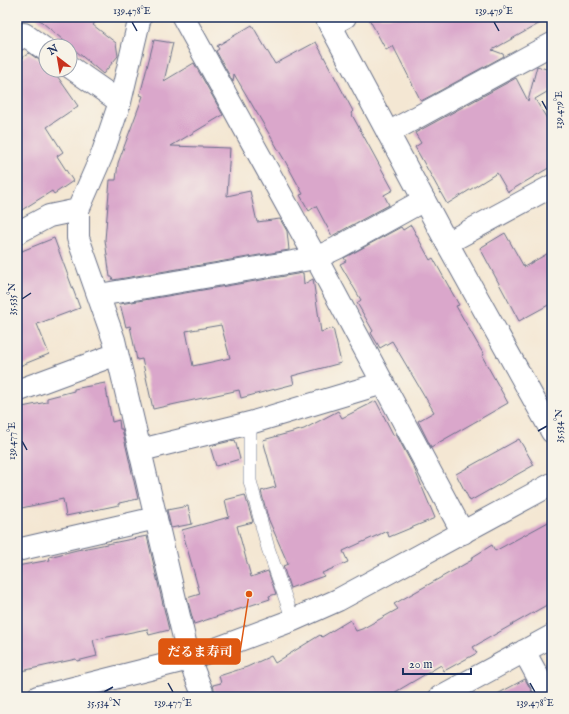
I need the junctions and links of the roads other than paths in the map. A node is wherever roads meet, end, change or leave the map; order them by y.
1 (140, 17) edge
2 (183, 17) edge
3 (333, 20) edge
4 (17, 40) edge
5 (38, 44) edge
6 (552, 44) edge
7 (78, 72) edge
8 (120, 102) junction
9 (388, 133) junction
10 (552, 186) edge
11 (424, 200) junction
12 (78, 210) junction
13 (17, 233) edge
14 (447, 243) junction
15 (316, 258) junction
16 (99, 295) junction
17 (117, 354) junction
18 (383, 383) junction
19 (17, 392) edge
20 (250, 423) junction
21 (552, 432) edge
22 (141, 450) junction
23 (552, 484) edge
24 (156, 518) junction
25 (463, 533) junction
26 (17, 550) edge
27 (293, 620) junction
28 (552, 636) edge
29 (524, 651) junction
30 (189, 659) junction
31 (38, 697) edge
32 (204, 697) edge
33 (440, 697) edge
34 (549, 697) edge

1 - 8 street
2 - 15 street
3 - 9 street
4 - 5 street
6 - 9 street
7 - 8 street
8 - 12 street
9 - 11 street
10 - 14 street
11 - 14 street
11 - 15 street
12 - 13 street
12 - 16 street
14 - 21 street
15 - 16 street
15 - 18 street
16 - 17 street
17 - 19 street
17 - 22 street
18 - 20 street
18 - 25 street
20 - 22 street
20 - 27 lane
22 - 24 street
23 - 25 street
24 - 26 street
24 - 30 street
25 - 27 street
27 - 30 street
28 - 29 street
29 - 33 street
29 - 34 street
30 - 31 street
30 - 32 street

